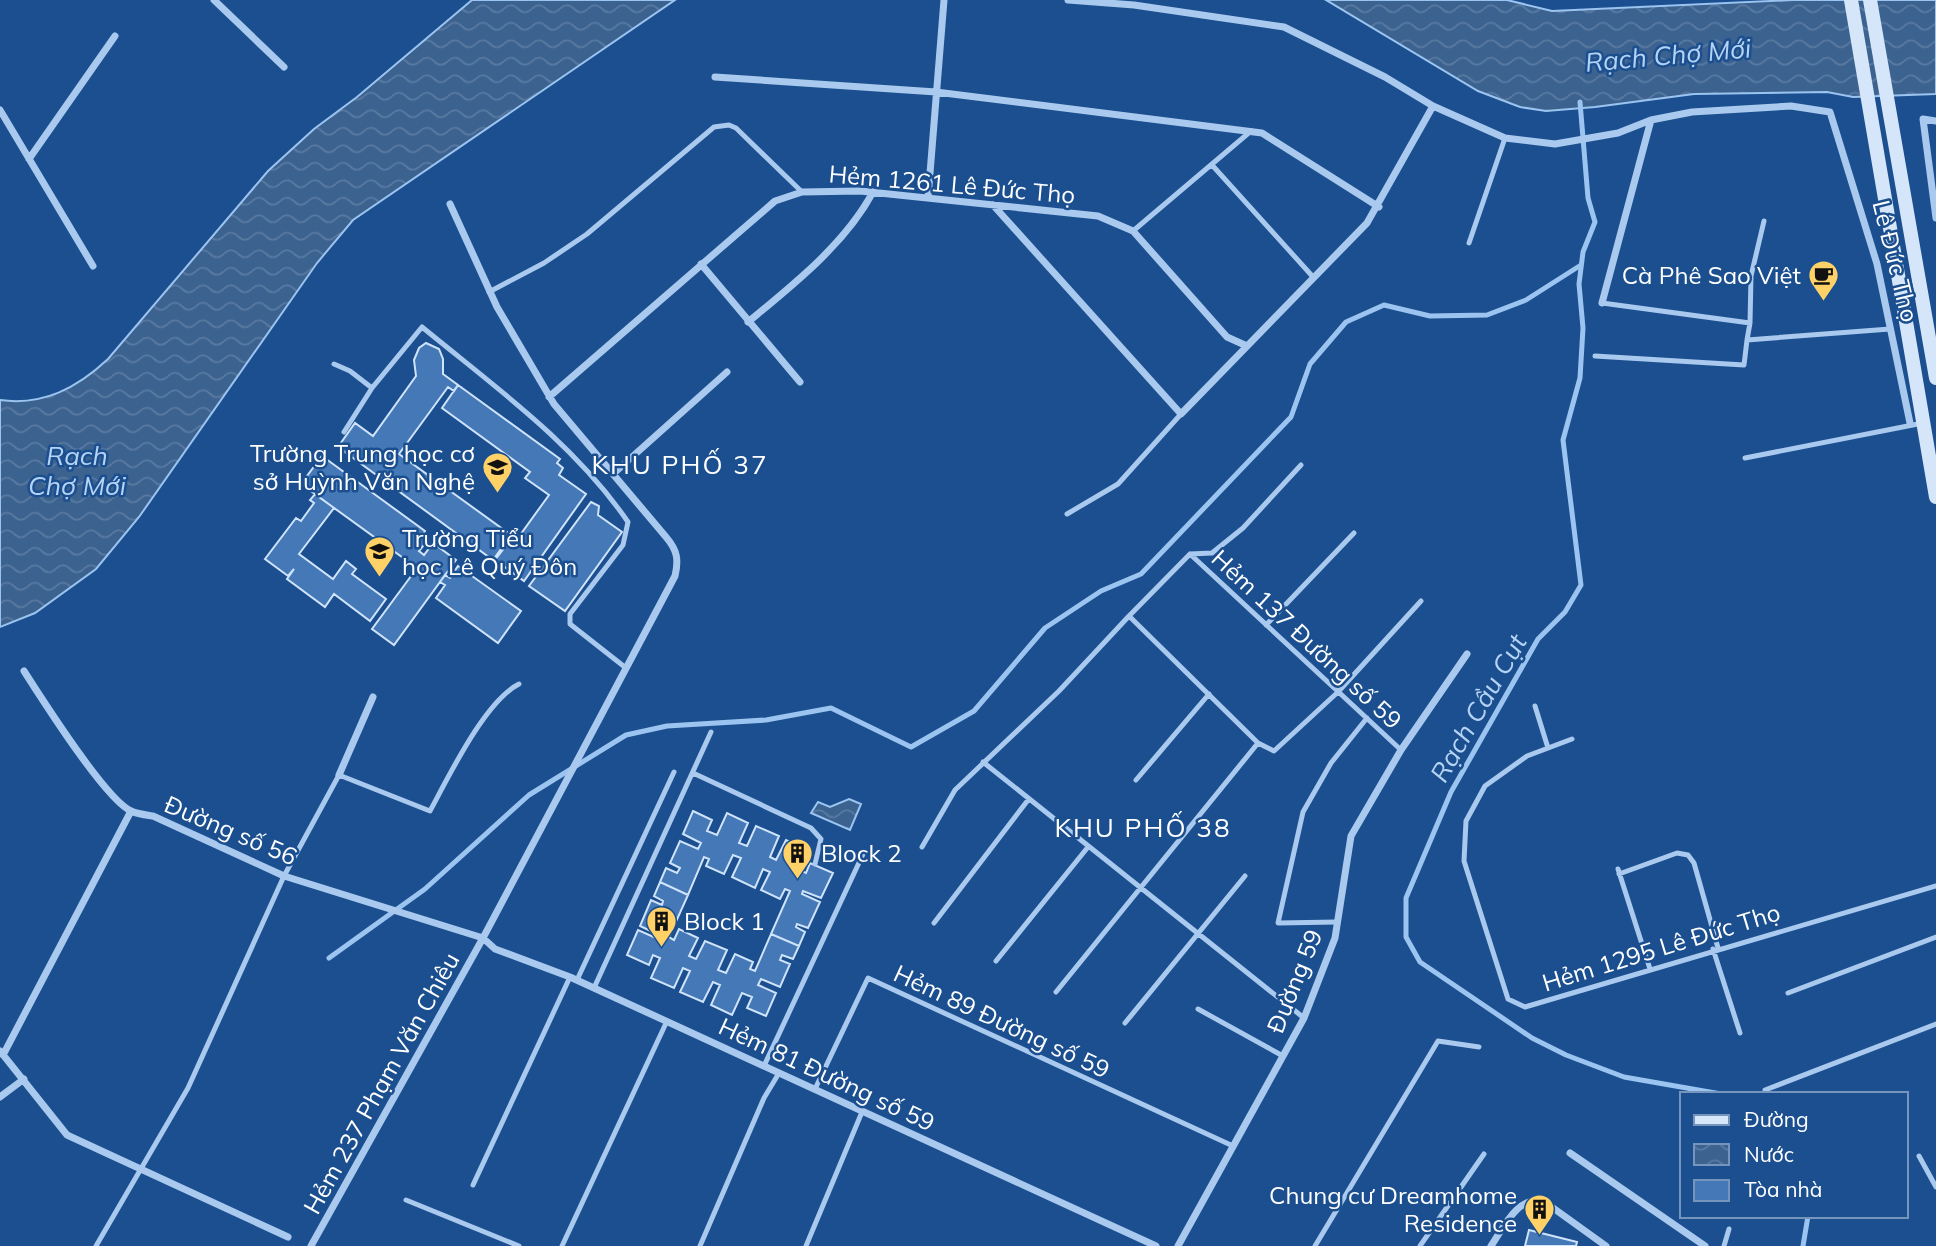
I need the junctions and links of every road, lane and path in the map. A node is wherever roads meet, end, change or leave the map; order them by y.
1 (214, 0) edge
2 (944, 0) edge
3 (1068, 0) edge
4 (1851, 0) edge
5 (1870, 0) edge
6 (116, 36) dead end
7 (284, 67) dead end
8 (716, 77) dead end
9 (936, 92) junction
10 (1433, 106) junction
11 (0, 110) edge
12 (1651, 120) junction
13 (1936, 121) edge
14 (1251, 131) junction
15 (1505, 138) junction
16 (29, 159) junction
17 (1212, 165) junction
18 (802, 192) junction
19 (873, 192) junction
20 (928, 198) junction
21 (450, 204) dead end
22 (993, 205) junction
23 (1378, 207) junction
24 (1936, 218) edge
25 (1764, 221) dead end
26 (1133, 231) junction
27 (1469, 243) dead end
28 (701, 264) junction
29 (93, 267) dead end
30 (1314, 278) junction
31 (489, 292) junction
32 (1602, 303) joint
33 (748, 322) junction
34 (1750, 323) junction
35 (1890, 329) junction
36 (1747, 340) junction
37 (1247, 346) junction
38 (1595, 356) dead end
39 (334, 364) dead end
40 (727, 372) dead end
41 (1936, 378) edge
42 (800, 382) dead end
43 (372, 388) junction
44 (549, 397) junction
45 (1181, 414) junction
46 (1916, 423) junction
47 (344, 432) dead end
48 (1745, 458) dead end
49 (1301, 465) dead end
50 (613, 474) junction
51 (1936, 497) edge
52 (1067, 514) dead end
53 (1354, 533) dead end
54 (1190, 554) junction
55 (1421, 601) dead end
56 (1129, 616) junction
57 (1266, 625) junction
58 (1467, 654) dead end
59 (626, 668) junction
60 (24, 671) dead end
61 (519, 684) dead end
62 (1338, 692) junction
63 (1209, 694) junction
64 (373, 697) dead end
65 (1535, 706) dead end
66 (1367, 718) junction
67 (711, 732) dead end
68 (1572, 739) dead end
69 (1258, 743) junction
70 (1548, 748) junction
71 (1401, 750) junction
72 (983, 762) junction
73 (674, 772) dead end
74 (693, 773) junction
75 (339, 775) junction
76 (1136, 780) dead end
77 (1028, 800) junction
78 (131, 811) junction
79 (922, 847) dead end
80 (1088, 847) junction
81 (864, 852) dead end
82 (815, 864) dead end
83 (284, 876) junction
84 (1245, 876) dead end
85 (1936, 886) edge
86 (1140, 888) junction
87 (1337, 922) junction
88 (934, 923) dead end
89 (1198, 934) junction
90 (1936, 937) edge
91 (484, 938) junction
92 (1715, 949) junction
93 (996, 961) dead end
94 (1650, 969) junction
95 (573, 978) junction
96 (594, 988) junction
97 (1056, 992) dead end
98 (1788, 993) dead end
99 (1198, 1009) dead end
100 (1304, 1018) junction
101 (667, 1021) junction
102 (1125, 1023) dead end
103 (1936, 1024) edge
104 (1740, 1033) dead end
105 (1479, 1047) dead end
106 (1, 1053) edge
107 (1283, 1056) junction
108 (764, 1066) junction
109 (779, 1073) junction
110 (24, 1079) junction
111 (815, 1090) junction
112 (1765, 1090) dead end
113 (0, 1097) edge
114 (862, 1112) junction
115 (1233, 1146) junction
116 (1570, 1153) dead end
117 (1484, 1154) dead end
118 (1919, 1156) dead end
119 (141, 1169) junction
120 (473, 1185) dead end
121 (1936, 1187) edge
122 (407, 1200) dead end
123 (1729, 1229) dead end
124 (288, 1237) dead end
125 (96, 1246) edge
126 (311, 1246) edge
127 (519, 1246) edge
128 (562, 1246) edge
129 (701, 1246) edge
130 (806, 1246) edge
131 (1156, 1246) edge
132 (1178, 1246) edge
133 (1315, 1246) edge
134 (1420, 1246) edge
135 (1491, 1246) edge
136 (1606, 1246) edge
137 (1705, 1246) edge
138 (1724, 1246) edge

1 - 7 street
2 - 9 street
3 - 10 street
4 - 46 main road, Lê Đức Thọ
5 - 41 main road, Lê Đức Thọ
6 - 16 street
8 - 9 street
9 - 14 street
9 - 20 street
10 - 15 street
10 - 23 street
11 - 16 street
12 - 15 street
12 - 32 street
12 - 35 street, Lê Đức Thọ
13 - 24 street, Lê Đức Thọ
14 - 17 lane
14 - 23 street
15 - 27 lane
16 - 29 street
17 - 26 lane
17 - 30 lane
18 - 19 street, Hẻm 1261 Lê Đức Thọ
18 - 28 street, Hẻm 1261 Lê Đức Thọ
18 - 31 lane
19 - 20 street, Hẻm 1261 Lê Đức Thọ
19 - 33 street
20 - 22 street, Hẻm 1261 Lê Đức Thọ
21 - 31 street, Hẻm 237 Phạm Văn Chiêu
22 - 26 street, Hẻm 1261 Lê Đức Thọ
22 - 45 street
23 - 30 street
25 - 34 lane
26 - 37 street, Hẻm 1261 Lê Đức Thọ
28 - 33 street
28 - 44 street, Hẻm 1261 Lê Đức Thọ
30 - 37 street
31 - 44 street, Hẻm 237 Phạm Văn Chiêu
32 - 34 lane
33 - 42 street
34 - 36 lane
35 - 36 lane
35 - 46 street, Lê Đức Thọ
36 - 38 lane
37 - 45 street
39 - 43 lane
40 - 50 street
43 - 47 lane
43 - 59 lane
44 - 50 street, Hẻm 237 Phạm Văn Chiêu
45 - 52 lane
46 - 48 lane
46 - 51 main road, Lê Đức Thọ
49 - 54 lane
50 - 59 street, Hẻm 237 Phạm Văn Chiêu
53 - 57 lane
54 - 56 lane
54 - 57 lane, Hẻm 137 Đường số 59
55 - 62 lane
56 - 63 lane
56 - 72 lane
57 - 62 lane, Hẻm 137 Đường số 59
58 - 71 street, Đường 59
59 - 91 street, Hẻm 237 Phạm Văn Chiêu
60 - 78 street, Đường số 56
61 - 75 lane
62 - 66 lane, Hẻm 137 Đường số 59
62 - 69 lane
63 - 69 lane
63 - 76 lane
64 - 75 street
65 - 70 lane
66 - 71 lane, Hẻm 137 Đường số 59
66 - 87 lane
67 - 74 lane
68 - 70 lane, Hẻm 1295 Lê Đức Thọ
69 - 86 lane
70 - 94 lane, Hẻm 1295 Lê Đức Thọ
71 - 87 street, Đường 59
72 - 77 lane
72 - 79 lane
73 - 95 lane
74 - 82 lane
74 - 96 lane
75 - 83 lane
77 - 80 lane
77 - 88 lane
78 - 83 street, Đường số 56
78 - 106 street
80 - 86 lane
80 - 93 lane
81 - 108 lane
83 - 91 street, Đường số 56
83 - 119 lane
84 - 89 lane
85 - 92 lane, Hẻm 1295 Lê Đức Thọ
86 - 89 lane
86 - 97 lane
87 - 100 street, Đường 59
89 - 100 lane
89 - 102 lane
90 - 98 lane
91 - 95 street, Hẻm 81 Đường số 59
91 - 126 street, Hẻm 237 Phạm Văn Chiêu
92 - 94 lane, Hẻm 1295 Lê Đức Thọ
92 - 94 lane
92 - 104 lane
95 - 96 street, Hẻm 81 Đường số 59
95 - 120 lane
96 - 101 street, Hẻm 81 Đường số 59
99 - 107 lane
100 - 107 street, Đường 59
101 - 108 street, Hẻm 81 Đường số 59
101 - 128 lane
103 - 112 lane
105 - 133 lane
106 - 110 street
107 - 115 street, Đường 59
108 - 109 street, Hẻm 81 Đường số 59
109 - 111 street, Hẻm 81 Đường số 59
109 - 129 lane
110 - 113 street
110 - 119 street
111 - 114 street, Hẻm 81 Đường số 59
111 - 115 lane, Hẻm 89 Đường số 59
114 - 130 lane
114 - 131 street, Hẻm 81 Đường số 59
115 - 132 street, Đường 59
116 - 137 street
117 - 134 lane
118 - 121 lane
119 - 124 street
119 - 125 lane
122 - 127 lane
123 - 138 lane
135 - 136 street

